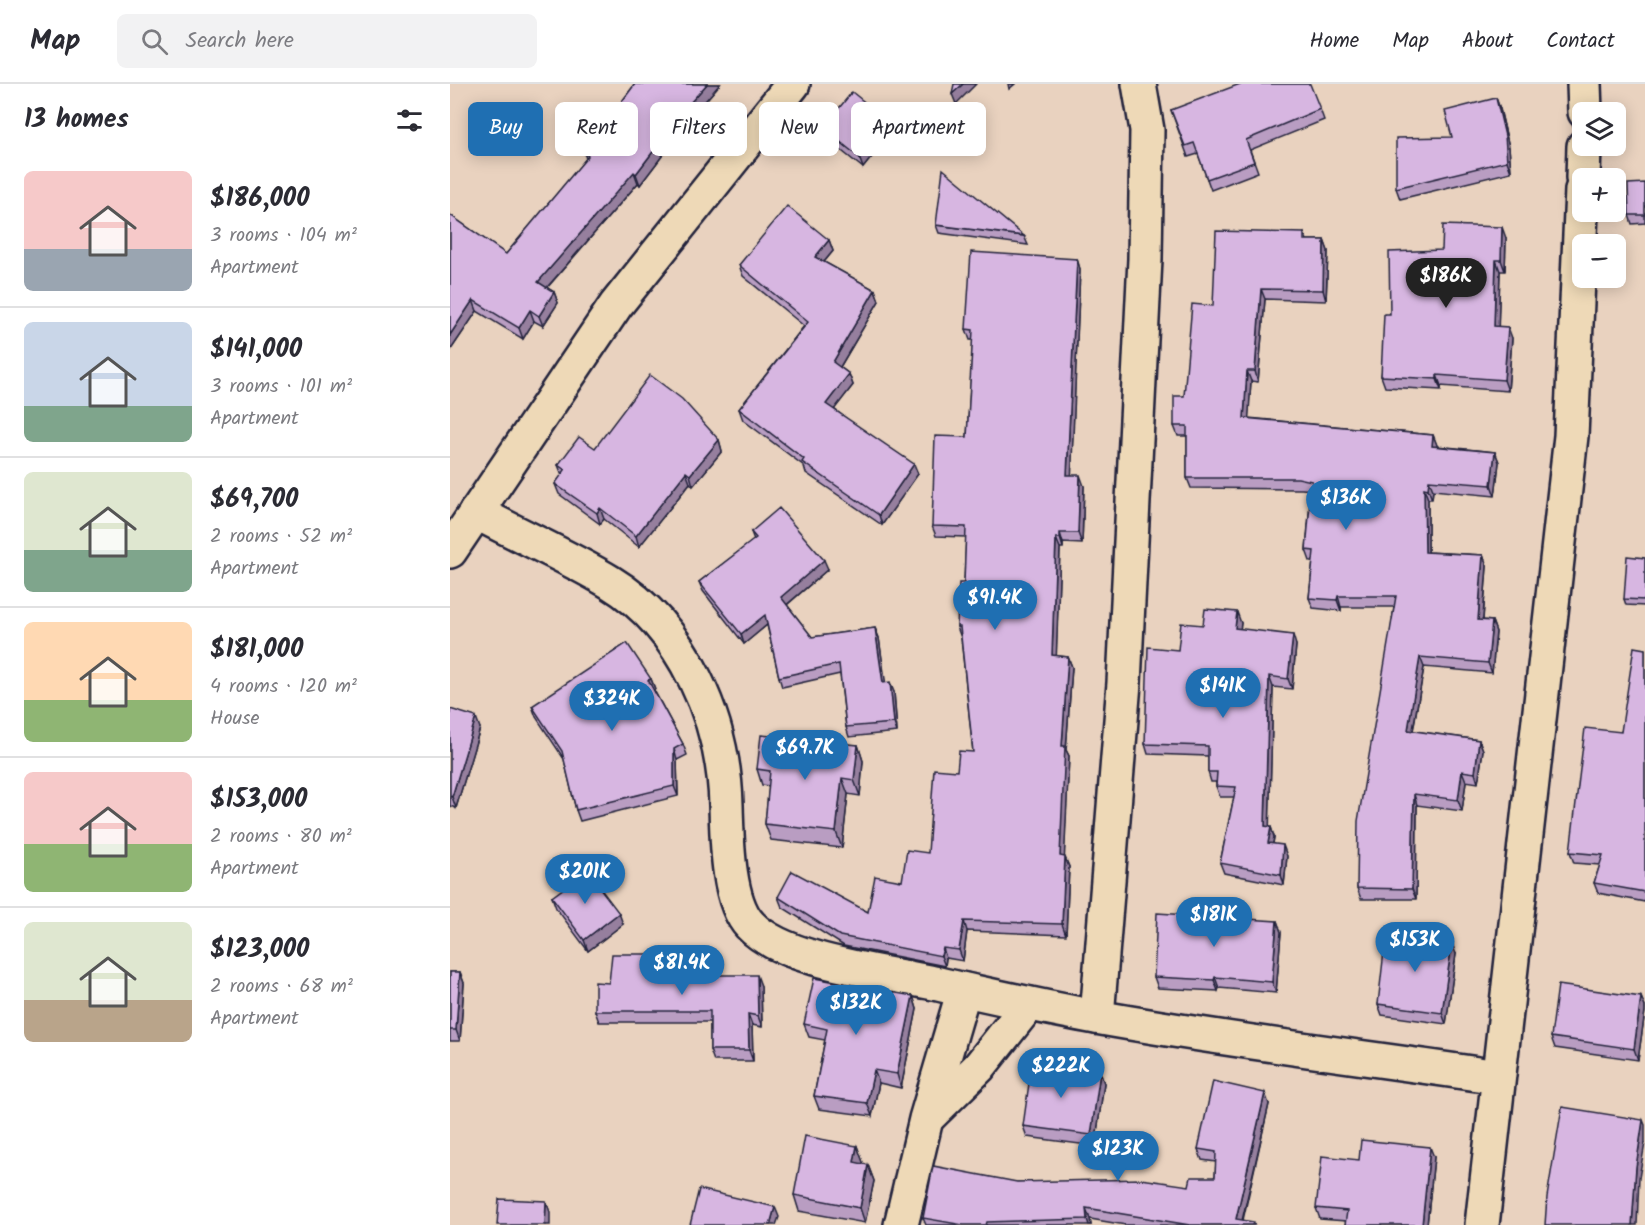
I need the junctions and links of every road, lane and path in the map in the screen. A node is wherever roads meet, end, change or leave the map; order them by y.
1 (792, 84) edge
2 (1139, 84) edge
3 (1584, 84) edge
4 (1585, 102) edge
5 (1581, 222) edge
6 (476, 513) junction
7 (450, 551) edge
8 (964, 990) junction
9 (1029, 1004) junction
10 (1097, 1017) junction
11 (1498, 1077) junction
12 (926, 1119) junction
13 (901, 1225) edge
14 (1482, 1225) edge

1 - 6 street
2 - 10 street
3 - 4 street
5 - 11 street
6 - 7 street
6 - 8 street
8 - 9 street
8 - 12 street
9 - 10 street
9 - 12 street
10 - 11 street
11 - 14 street
12 - 13 street

